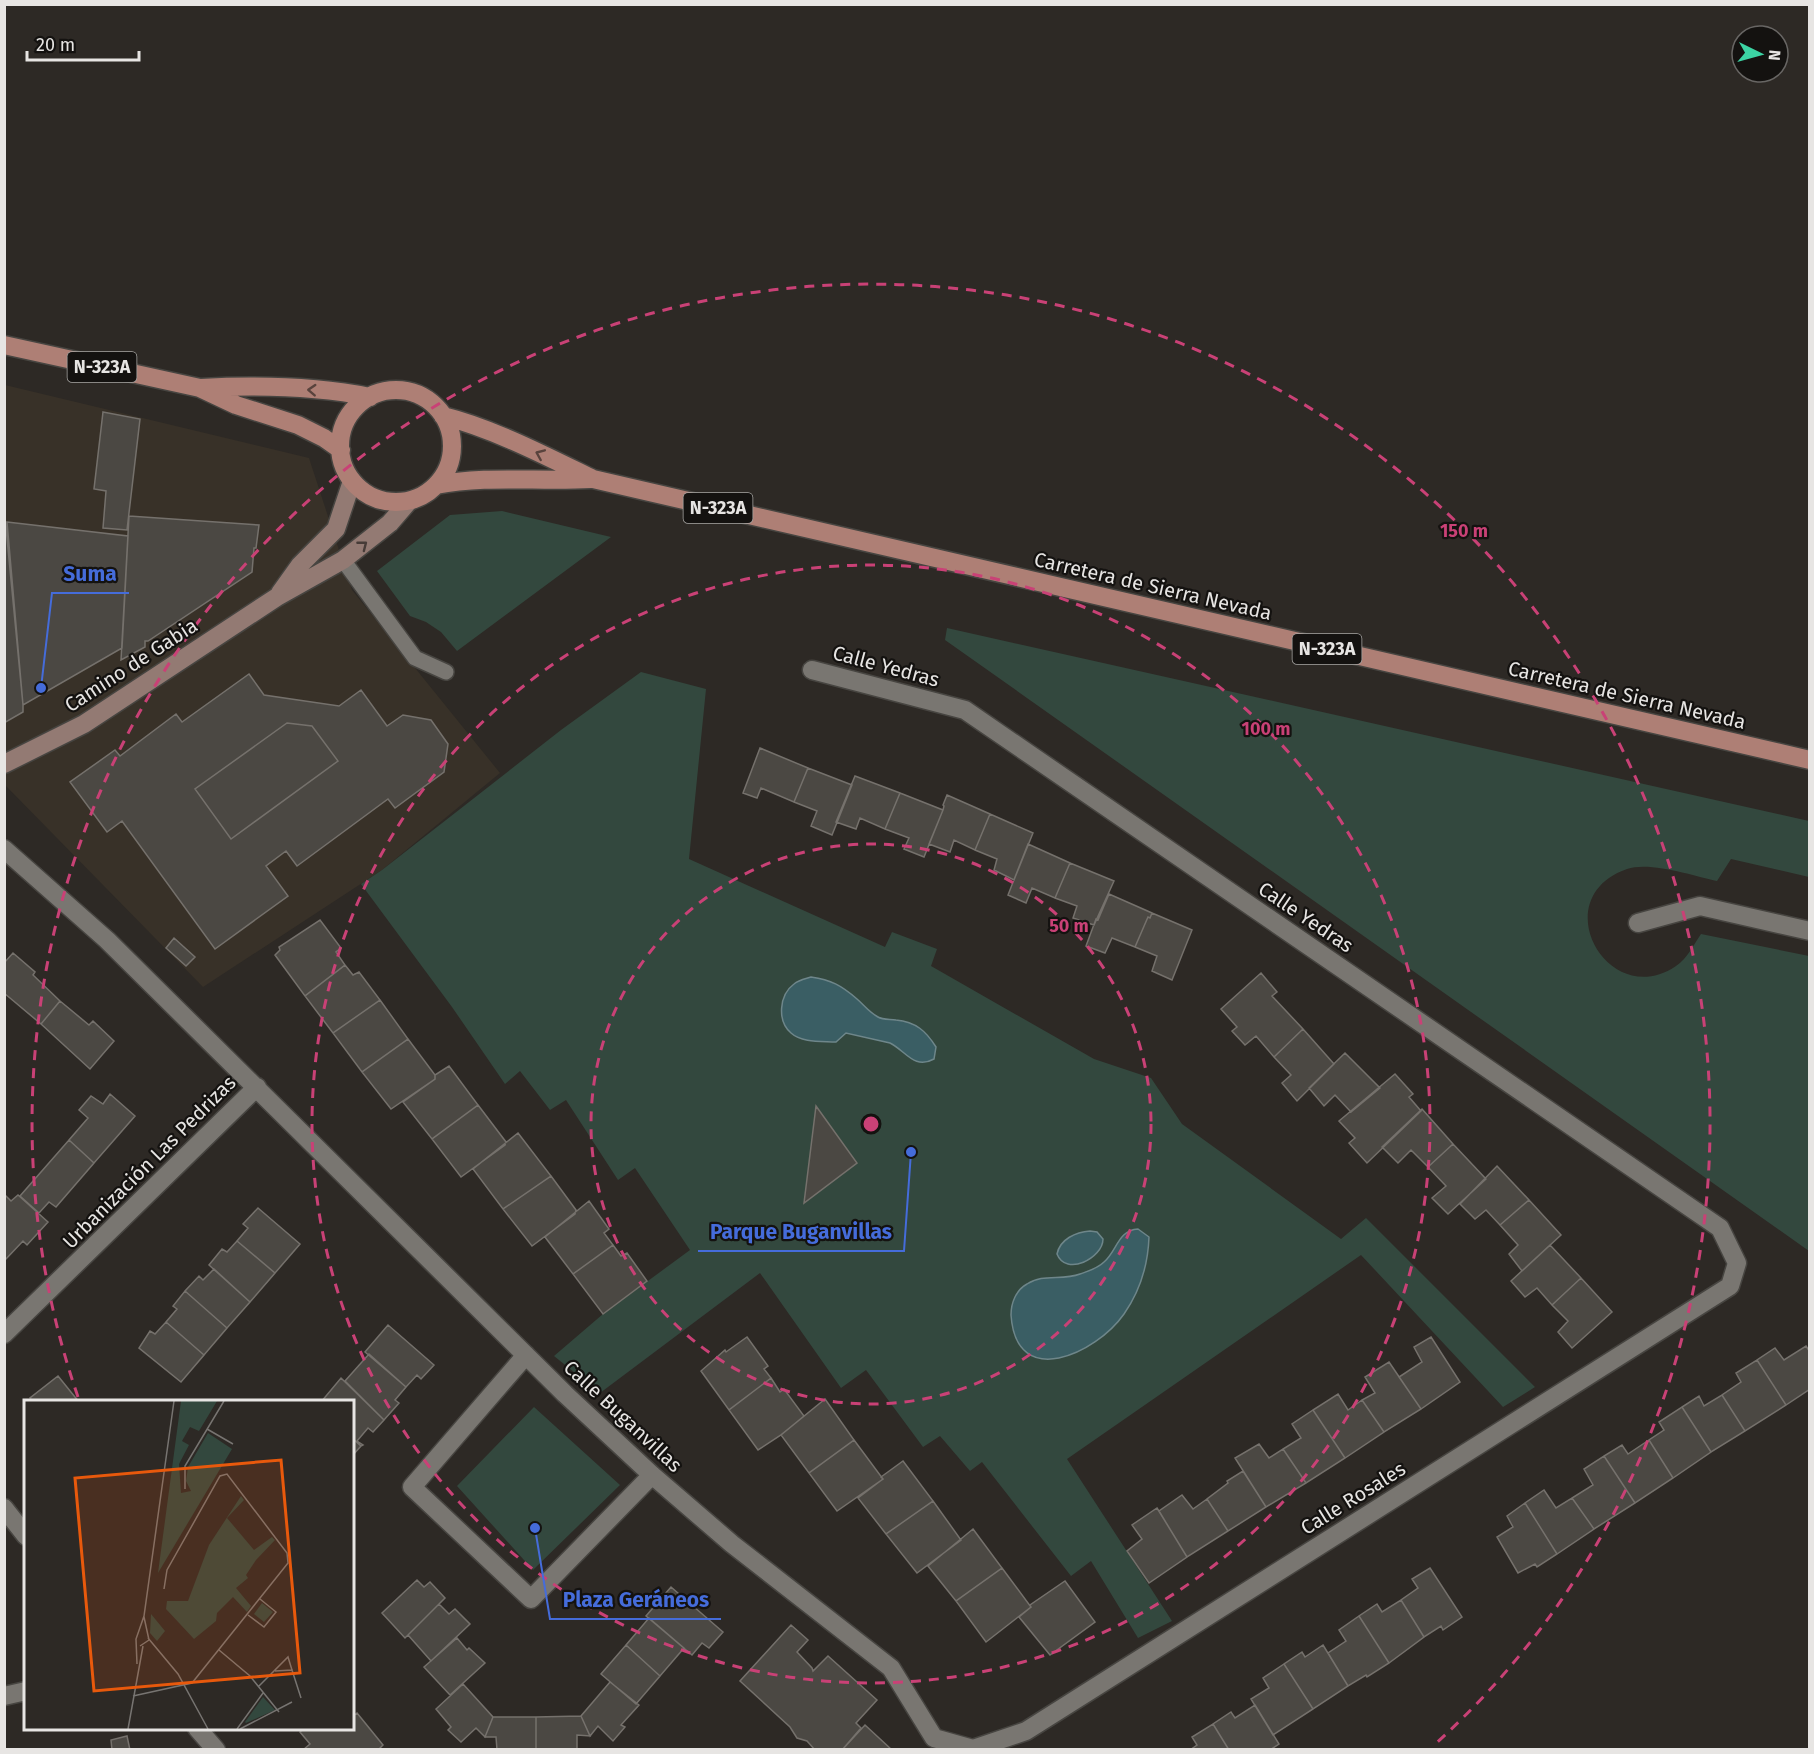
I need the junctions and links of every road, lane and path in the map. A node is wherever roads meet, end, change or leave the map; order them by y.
1 (4, 345) edge
2 (200, 388) junction
3 (370, 397) junction
4 (443, 416) junction
5 (341, 450) junction
6 (593, 479) junction
7 (352, 481) junction
8 (436, 485) junction
9 (409, 501) junction
10 (343, 560) junction
11 (277, 597) junction
12 (812, 670) dead end
13 (446, 672) dead end
14 (1809, 760) edge
15 (4, 764) edge
16 (4, 849) edge
17 (1638, 923) dead end
18 (1809, 931) edge
19 (257, 1087) junction
20 (1737, 1263) joint
21 (4, 1334) edge
22 (526, 1355) junction
23 (652, 1475) junction
24 (4, 1508) edge
25 (24, 1533) edge
26 (24, 1691) edge
27 (4, 1696) edge
28 (198, 1730) edge
29 (216, 1749) edge
30 (973, 1749) edge

1 - 2 main road, N-323A
3 -> 2 main road, N-323A
2 - 5 main road, N-323A
3 - 4 main road, N-323A
3 - 5 main road
6 -> 4 main road, Carretera de Sierra Nevada / N-323A
4 - 8 main road
5 - 7 main road
6 - 8 main road, Carretera de Sierra Nevada / N-323A
6 - 14 main road, Carretera de Sierra Nevada / N-323A
7 - 9 main road
7 - 11 street, Camino de Gabia
8 - 9 main road, N-323A
10 -> 9 street, Camino de Gabia
10 - 11 street, Camino de Gabia
10 - 13 lane
11 - 15 street, Camino de Gabia
12 - 20 street, Calle Yedras
16 - 19 street, Urbanización Las Pedrizas
17 - 18 street
19 - 21 street, Urbanización Las Pedrizas
19 - 22 street, Calle Buganvillas
20 - 30 street, Calle Rosales
22 - 23 street, Calle Buganvillas
22 - 23 street
23 - 30 street, Calle Buganvillas
24 - 25 street
26 - 27 street
28 - 29 street

